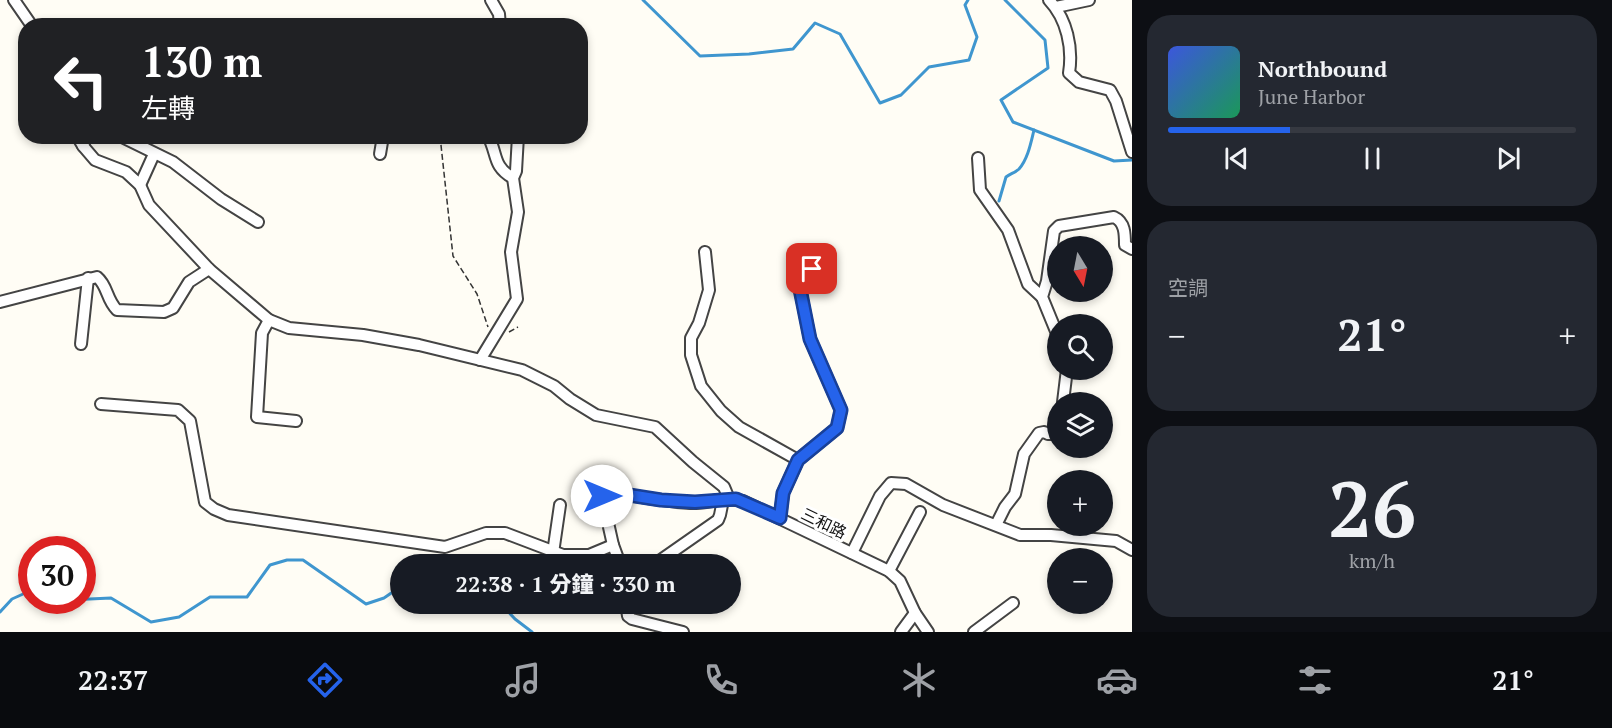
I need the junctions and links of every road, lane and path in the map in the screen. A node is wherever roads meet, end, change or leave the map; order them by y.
1 (14, 0) edge
2 (491, 0) edge
3 (1089, 0) edge
4 (1053, 4) edge
5 (26, 18) edge
6 (499, 18) edge
7 (85, 144) edge
8 (135, 144) edge
9 (382, 144) edge
10 (441, 144) edge
11 (491, 144) edge
12 (518, 144) edge
13 (1132, 152) edge
14 (154, 154) junction
15 (380, 154) dead end
16 (978, 158) dead end
17 (513, 178) junction
18 (140, 185) junction
19 (258, 222) dead end
20 (1132, 249) edge
21 (705, 252) dead end
22 (209, 269) junction
23 (812, 269) dead end
24 (88, 278) junction
25 (1042, 297) junction
26 (0, 302) edge
27 (1049, 314) edge
28 (269, 320) junction
29 (518, 327) dead end
30 (509, 332) dead end
31 (492, 342) junction
32 (81, 344) dead end
33 (480, 360) junction
34 (101, 404) dead end
35 (296, 421) dead end
36 (1047, 434) edge
37 (798, 460) junction
38 (726, 499) junction
39 (560, 505) dead end
40 (920, 512) dead end
41 (780, 518) junction
42 (996, 525) junction
43 (613, 545) junction
44 (1132, 550) edge
45 (553, 552) junction
46 (617, 554) edge
47 (670, 554) edge
48 (852, 554) junction
49 (889, 571) junction
50 (1013, 603) dead end
51 (915, 613) junction
52 (628, 614) edge
53 (683, 632) edge
54 (901, 632) edge
55 (928, 632) edge
56 (974, 632) edge

1 - 5 street
2 - 6 street
3 - 4 street
4 - 13 street
7 - 18 street
8 - 14 street
9 - 15 street
10 - 31 path
11 - 17 street
12 - 17 street
14 - 18 street
14 - 19 street
16 - 25 street
17 - 31 street
18 - 22 street
20 - 25 street
21 - 37 street
22 - 24 street
22 - 28 street
23 - 37 street
24 - 26 street
24 - 32 street
25 - 27 street
28 - 33 street
28 - 35 street
29 - 30 path
31 - 33 street
33 - 38 street
34 - 45 street
36 - 42 street
37 - 41 street
38 - 41 street, 三和路
38 - 43 street, 三和路
38 - 47 street
39 - 45 street
40 - 49 street
41 - 48 street, 三和路
42 - 44 street
42 - 48 street
43 - 45 street
43 - 46 street, 三和路
48 - 49 street, 三和路
49 - 51 street, 三和路
50 - 56 street
51 - 54 street
51 - 55 street, 三和路
52 - 53 street

